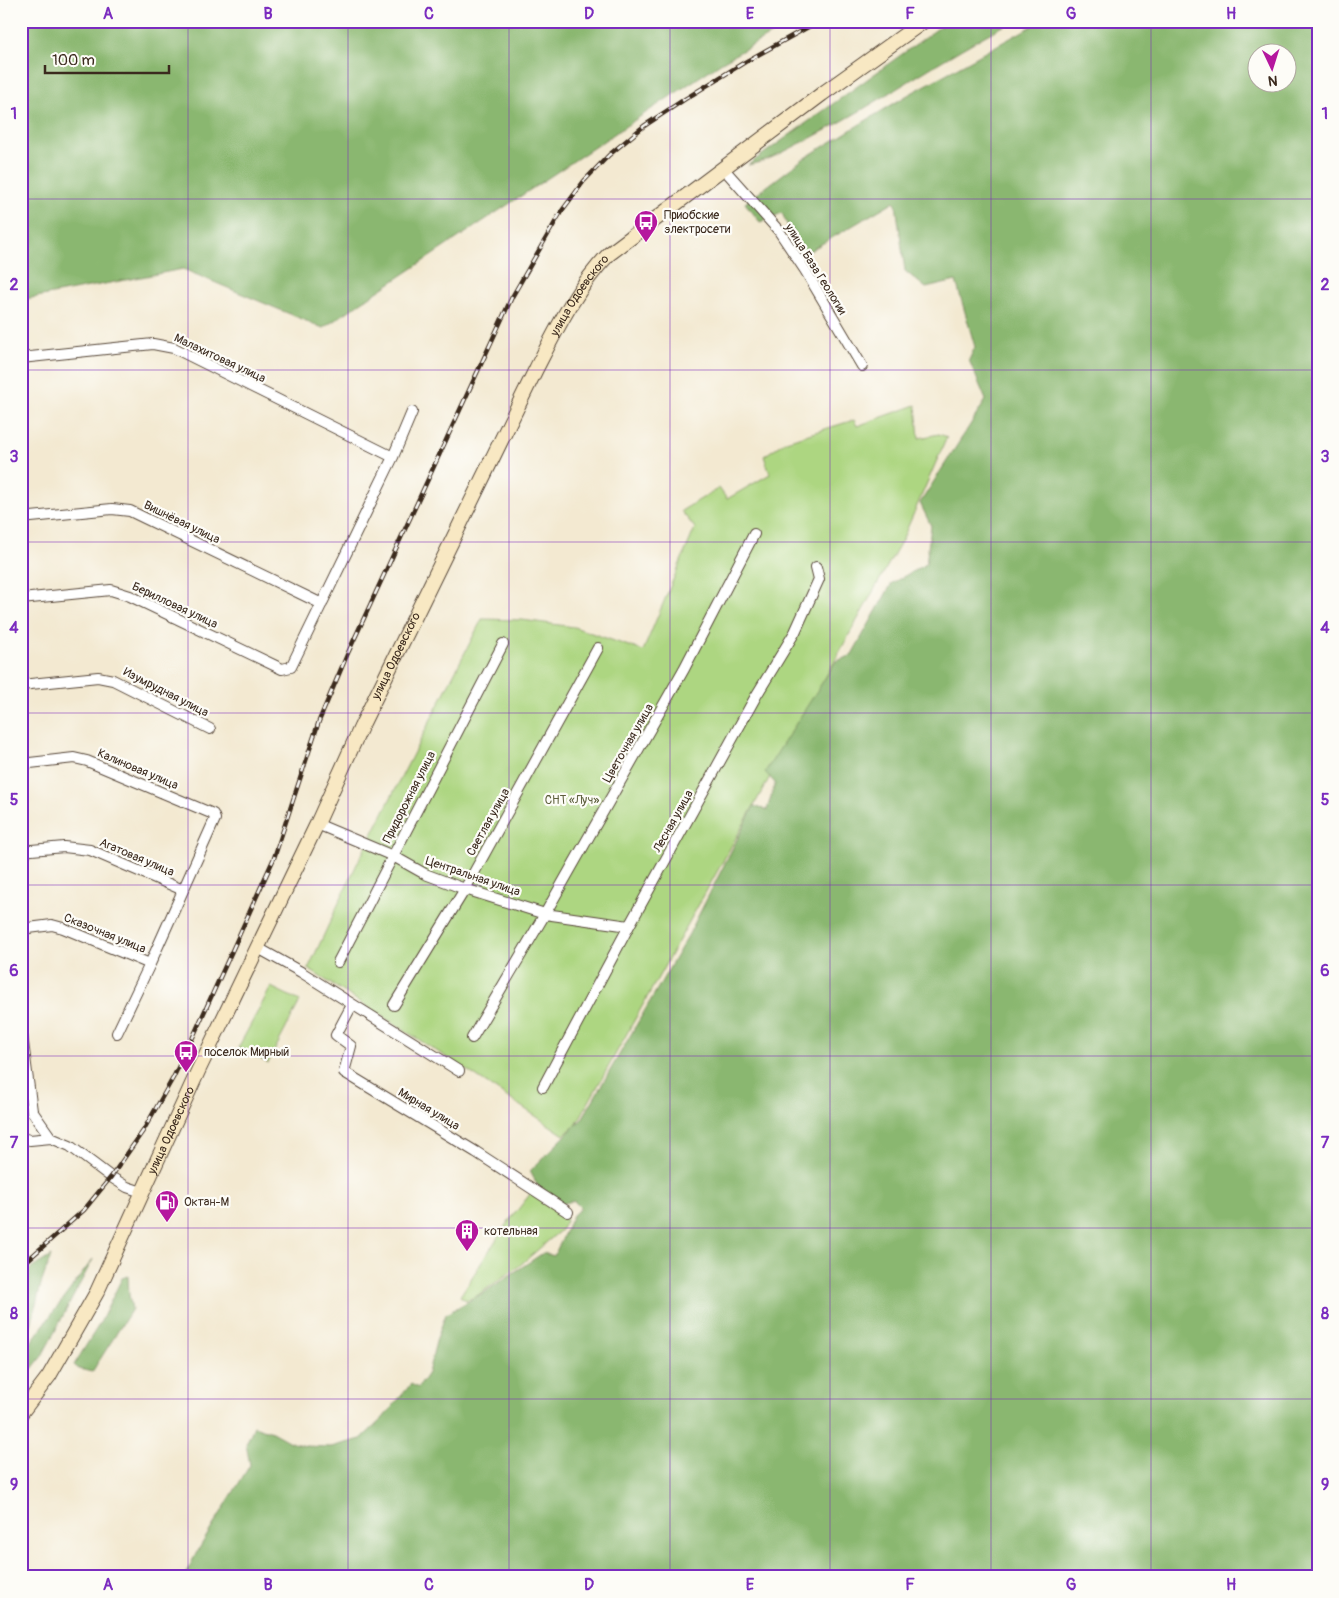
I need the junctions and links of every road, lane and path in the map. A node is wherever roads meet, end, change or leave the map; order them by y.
1 (924, 21) edge
2 (723, 168) junction
3 (21, 358) edge
4 (862, 366) dead end
5 (412, 412) dead end
6 (393, 457) junction
7 (21, 518) edge
8 (754, 534) dead end
9 (816, 567) dead end
10 (21, 599) edge
11 (322, 604) junction
12 (503, 644) dead end
13 (598, 648) dead end
14 (21, 685) edge
15 (210, 729) dead end
16 (21, 764) edge
17 (317, 824) junction
18 (21, 851) edge
19 (393, 856) junction
20 (465, 889) junction
21 (183, 890) junction
22 (545, 914) junction
23 (629, 926) junction
24 (21, 929) edge
25 (258, 948) junction
26 (338, 962) dead end
27 (150, 964) junction
28 (394, 1004) dead end
29 (352, 1005) junction
30 (21, 1027) edge
31 (116, 1033) dead end
32 (472, 1038) dead end
33 (459, 1071) dead end
34 (543, 1087) dead end
35 (21, 1138) edge
36 (51, 1138) junction
37 (142, 1192) junction
38 (568, 1212) dead end
39 (21, 1413) edge

1 - 2 street, улица Одоевского
2 - 4 street, улица База Геологии
2 - 17 street, улица Одоевского
3 - 6 street, Малахитовая улица
5 - 6 street
6 - 11 street
7 - 11 street, Вишнёвая улица
8 - 22 street, Цветочная улица
9 - 23 street, Лесная улица
10 - 11 street, Берилловая улица
12 - 19 street, Придорожная улица
13 - 20 street, Светлая улица
14 - 15 street, Изумрудная улица
16 - 21 street, Калиновая улица
17 - 19 street, Центральная улица
17 - 25 street, улица Одоевского
18 - 21 street, Агатовая улица
19 - 20 street, Центральная улица
19 - 26 street, Придорожная улица
20 - 22 street, Центральная улица
20 - 28 street, Светлая улица
21 - 27 street
22 - 23 street, Центральная улица
22 - 32 street, Цветочная улица
23 - 34 street, Лесная улица
24 - 27 street, Сказочная улица
25 - 29 street
25 - 37 street, улица Одоевского
27 - 31 street
29 - 33 street
29 - 38 street, Мирная улица
30 - 36 street
35 - 36 street
36 - 37 street
37 - 39 street, улица Одоевского

